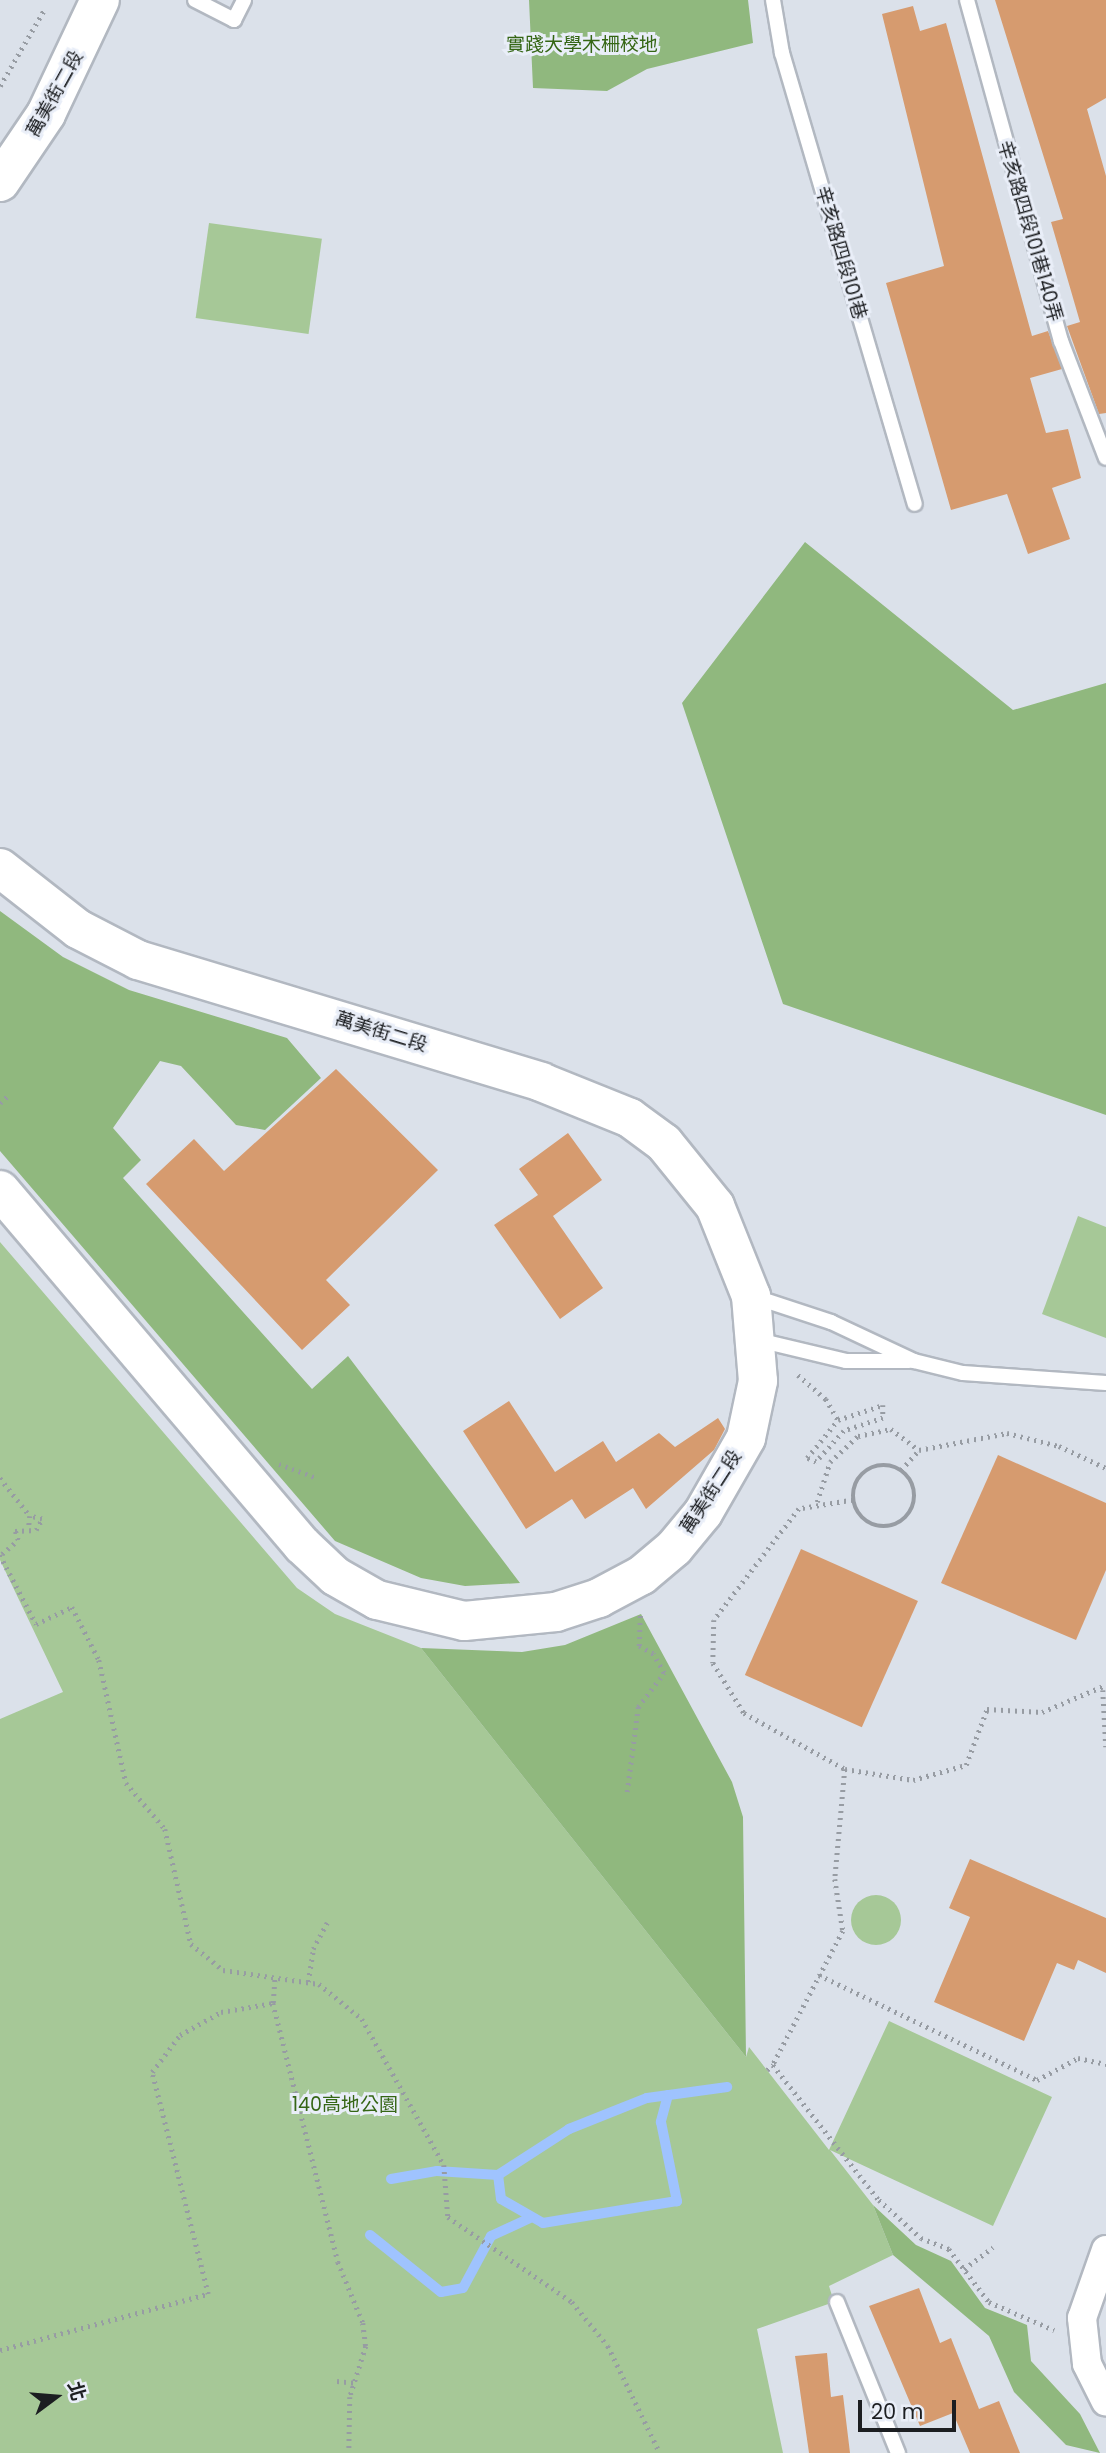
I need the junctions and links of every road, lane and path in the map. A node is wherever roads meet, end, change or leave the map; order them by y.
1 (100, 0) edge
2 (195, 0) edge
3 (244, 0) edge
4 (773, 0) edge
5 (967, 0) edge
6 (44, 10) dead end
7 (0, 86) edge
8 (0, 183) edge
9 (1106, 458) edge
10 (915, 504) dead end
11 (0, 868) edge
12 (10, 1094) dead end
13 (0, 1103) edge
14 (0, 1190) edge
15 (751, 1297) junction
16 (758, 1340) junction
17 (914, 1361) junction
18 (1106, 1383) edge
19 (826, 1399) dead end
20 (838, 1420) junction
21 (844, 1432) junction
22 (849, 1441) junction
23 (919, 1450) junction
24 (1106, 1468) edge
25 (901, 1470) junction
26 (0, 1478) edge
27 (853, 1500) junction
28 (817, 1502) junction
29 (30, 1516) junction
30 (29, 1525) junction
31 (1, 1554) edge
32 (642, 1575) junction
33 (1105, 1688) edge
34 (1106, 1747) edge
35 (845, 1769) junction
36 (627, 1792) dead end
37 (327, 1923) dead end
38 (819, 1975) junction
39 (275, 1977) junction
40 (308, 1982) junction
41 (273, 2004) junction
42 (1106, 2064) edge
43 (773, 2065) junction
44 (767, 2070) dead end
45 (993, 2247) dead end
46 (1106, 2250) edge
47 (964, 2269) junction
48 (837, 2302) dead end
49 (1083, 2342) junction
50 (0, 2350) edge
51 (337, 2381) dead end
52 (355, 2383) junction
53 (1106, 2402) edge
54 (349, 2453) edge
55 (660, 2453) edge
56 (898, 2453) edge

1 - 8 street, 萬美街二段
2 - 3 lane
4 - 10 lane, 辛亥路四段101巷
5 - 9 lane, 辛亥路四段101巷140弄
6 - 7 path
11 - 15 street, 萬美街二段
12 - 13 path
14 - 32 street, 萬美街二段
15 - 16 street, 萬美街二段
15 - 17 lane
16 - 17 lane
16 - 32 street, 萬美街二段
17 - 18 lane
19 - 20 path
20 - 21 path
20 - 21 path
21 - 22 path
22 - 23 path
22 - 28 path
23 - 24 path
23 - 25 path
25 - 27 path
25 - 27 path
26 - 29 path
27 - 28 path
28 - 35 path
29 - 30 path
29 - 30 path
30 - 31 path
31 - 39 path
32 - 36 path
33 - 34 path
33 - 35 path
35 - 38 path
37 - 40 path
38 - 42 path
38 - 43 path
39 - 40 path
39 - 41 path
40 - 55 path
41 - 50 path
41 - 52 path
43 - 44 path
43 - 47 path
45 - 47 path
46 - 49 street
47 - 49 path
48 - 56 lane
49 - 53 street
51 - 52 path
52 - 54 path

